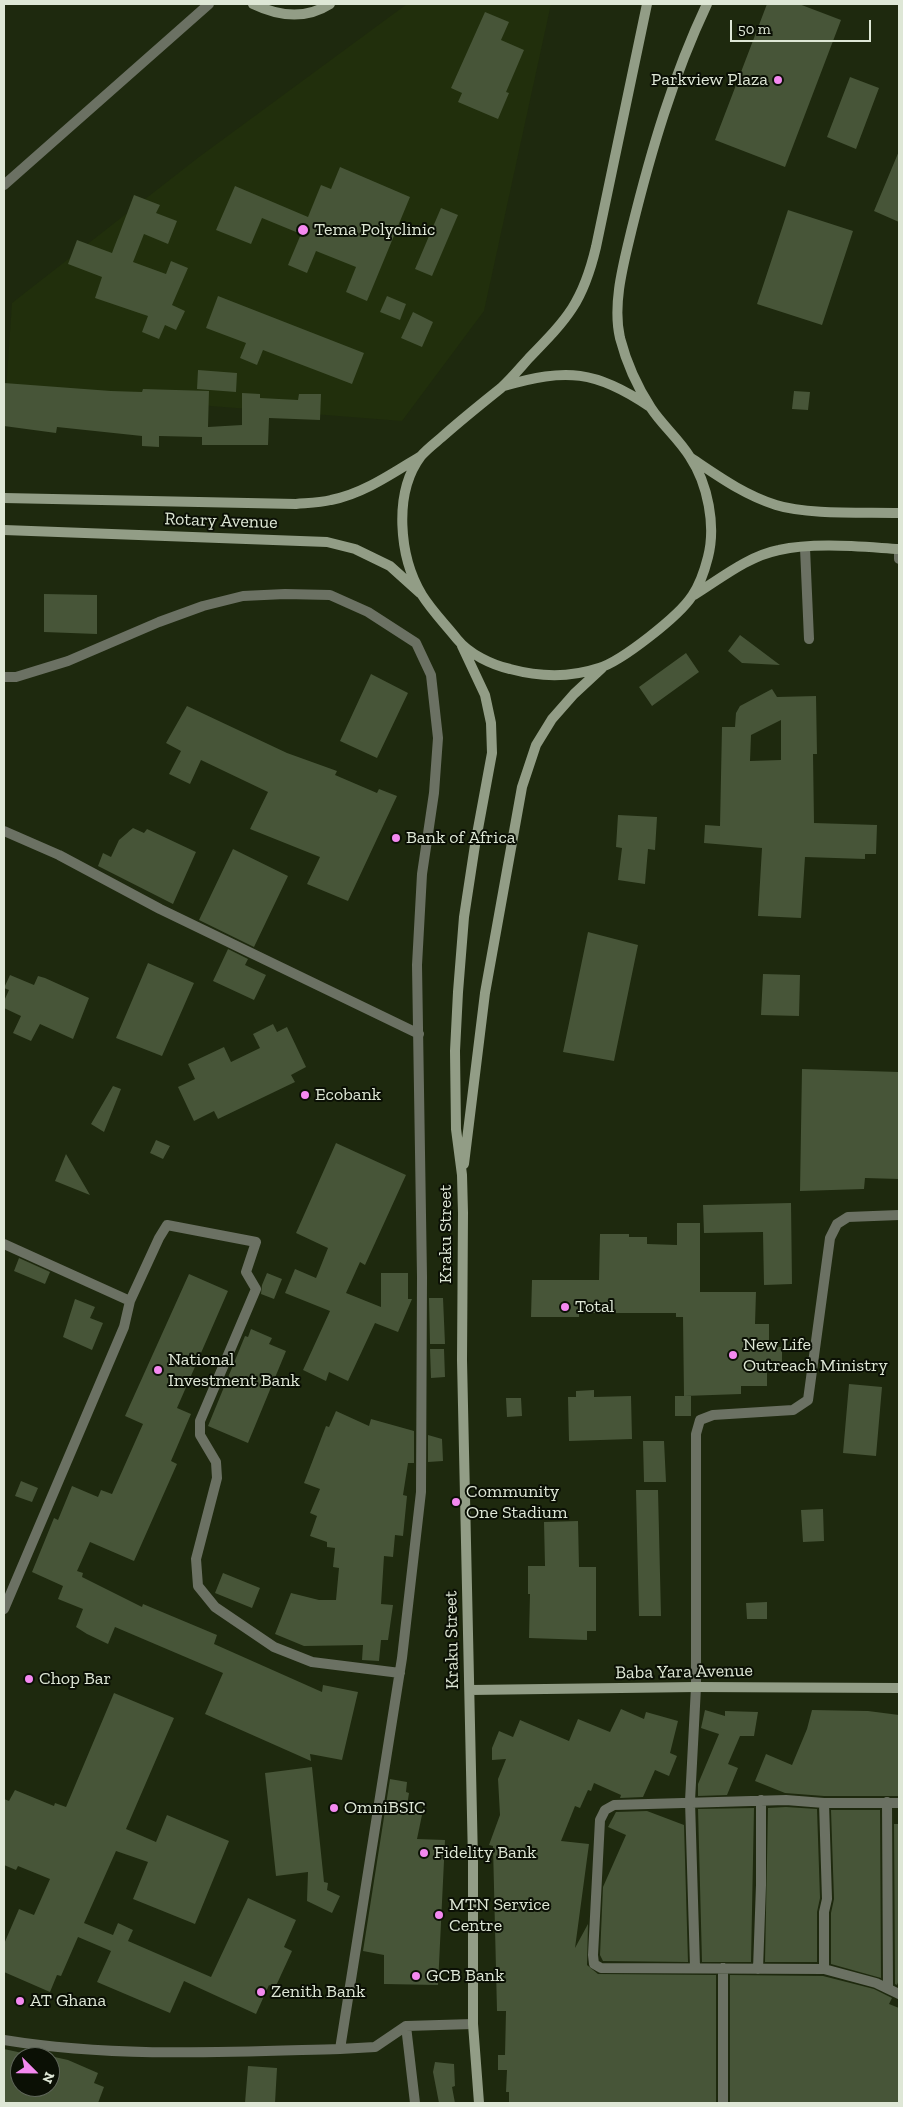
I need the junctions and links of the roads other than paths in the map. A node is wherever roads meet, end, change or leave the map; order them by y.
1 (208, 4) edge
2 (253, 4) edge
3 (330, 4) edge
4 (647, 4) edge
5 (707, 4) edge
6 (4, 185) edge
7 (503, 386) junction
8 (650, 408) junction
9 (421, 456) junction
10 (691, 458) junction
11 (4, 498) edge
12 (899, 513) edge
13 (4, 530) edge
14 (805, 548) junction
15 (899, 549) edge
16 (899, 559) edge
17 (422, 595) junction
18 (694, 595) junction
19 (809, 639) dead end
20 (461, 644) junction
21 (603, 667) junction
22 (4, 677) edge
23 (4, 831) edge
24 (418, 1034) junction
25 (462, 1175) junction
26 (899, 1215) edge
27 (4, 1244) edge
28 (130, 1301) junction
29 (4, 1609) edge
30 (400, 1673) junction
31 (696, 1687) junction
32 (899, 1688) edge
33 (470, 1690) junction
34 (760, 1800) junction
35 (690, 1801) junction
36 (887, 1802) junction
37 (899, 1802) edge
38 (824, 1803) junction
39 (695, 1968) junction
40 (723, 1968) junction
41 (758, 1969) junction
42 (824, 1969) junction
43 (888, 1988) junction
44 (899, 1994) edge
45 (473, 2024) junction
46 (406, 2026) junction
47 (4, 2040) edge
48 (340, 2049) junction
49 (415, 2103) edge
50 (479, 2103) edge
51 (723, 2103) edge

1 - 6 street
2 - 3 main road
4 - 7 main road
5 - 8 main road
7 - 8 main road
7 - 9 main road
8 - 10 main road
9 - 11 main road, Rotary Avenue
9 - 17 main road
10 - 12 main road
10 - 18 main road
13 - 17 main road, Rotary Avenue
14 - 15 main road
14 - 18 main road
14 - 19 street
15 - 16 street
17 - 20 main road
18 - 21 main road
20 - 21 main road
20 - 25 main road, Kraku Street
21 - 25 main road, Kraku Street
22 - 24 street
23 - 24 street
24 - 30 street
25 - 33 main road, Kraku Street
26 - 31 street
27 - 28 street
28 - 29 street
28 - 30 street
30 - 48 street
31 - 32 main road, Baba Yara Avenue
31 - 33 main road, Baba Yara Avenue
31 - 35 street
33 - 45 main road, Kraku Street
34 - 35 street
34 - 38 street
34 - 41 street
35 - 39 street
35 - 39 street
36 - 37 street
36 - 38 street
36 - 43 street
38 - 42 street
39 - 40 street
40 - 41 street
40 - 51 street
41 - 42 street
42 - 43 street
43 - 44 street
45 - 46 street
45 - 50 main road, Kraku Street
46 - 48 street
46 - 49 street
47 - 48 street

